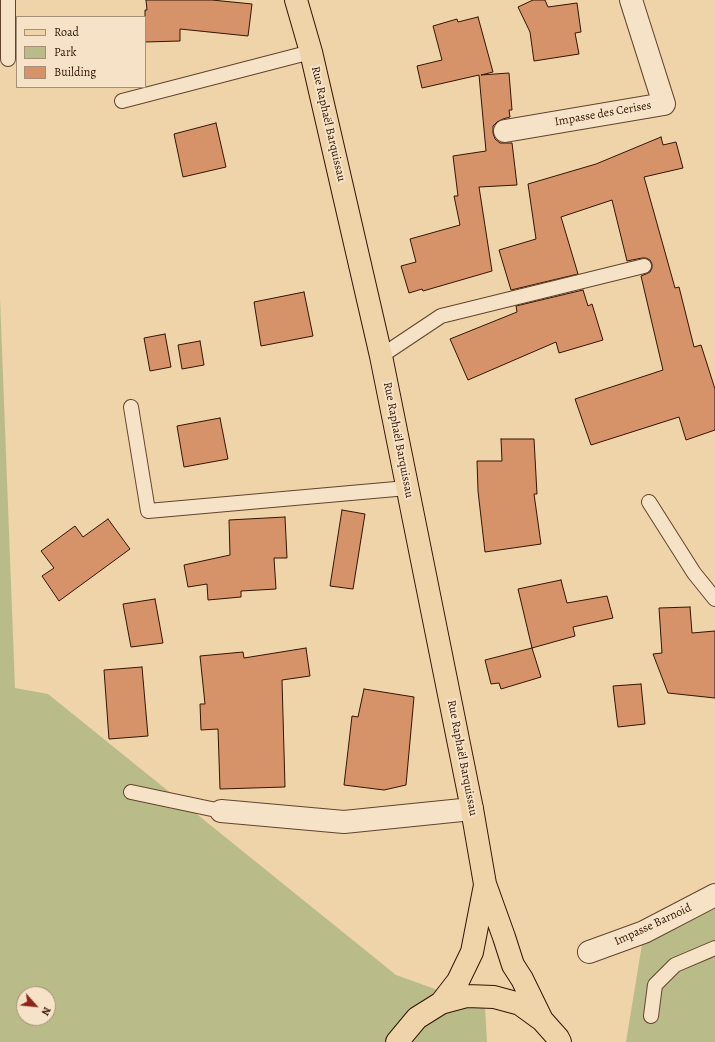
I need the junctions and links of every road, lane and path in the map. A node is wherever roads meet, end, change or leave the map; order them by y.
1 (8, 0) edge
2 (296, 0) edge
3 (631, 0) edge
4 (312, 52) junction
5 (8, 59) dead end
6 (122, 101) dead end
7 (505, 131) dead end
8 (644, 266) dead end
9 (381, 356) junction
10 (131, 406) dead end
11 (407, 488) junction
12 (649, 502) dead end
13 (715, 599) edge
14 (131, 792) dead end
15 (472, 808) junction
16 (221, 811) joint
17 (485, 884) junction
18 (715, 895) edge
19 (715, 948) edge
20 (590, 952) dead end
21 (441, 1003) junction
22 (651, 1016) dead end
23 (542, 1020) junction
24 (397, 1042) edge
25 (560, 1042) edge

1 - 5 lane
2 - 4 main road, Rue Raphaël Barquissau
3 - 7 street, Impasse des Cerises
4 - 6 lane
4 - 9 main road, Rue Raphaël Barquissau
8 - 9 lane
9 - 11 main road, Rue Raphaël Barquissau
10 - 11 lane
11 - 15 main road, Rue Raphaël Barquissau
12 - 13 lane
14 - 16 lane
15 - 16 street
15 - 17 main road, Rue Raphaël Barquissau
17 - 21 main road, Rue Raphaël Barquissau
17 - 23 main road, Rue Raphaël Barquissau
18 - 20 street, Impasse Barnoid
19 - 22 lane
21 - 23 main road
21 - 24 main road
23 - 25 main road

